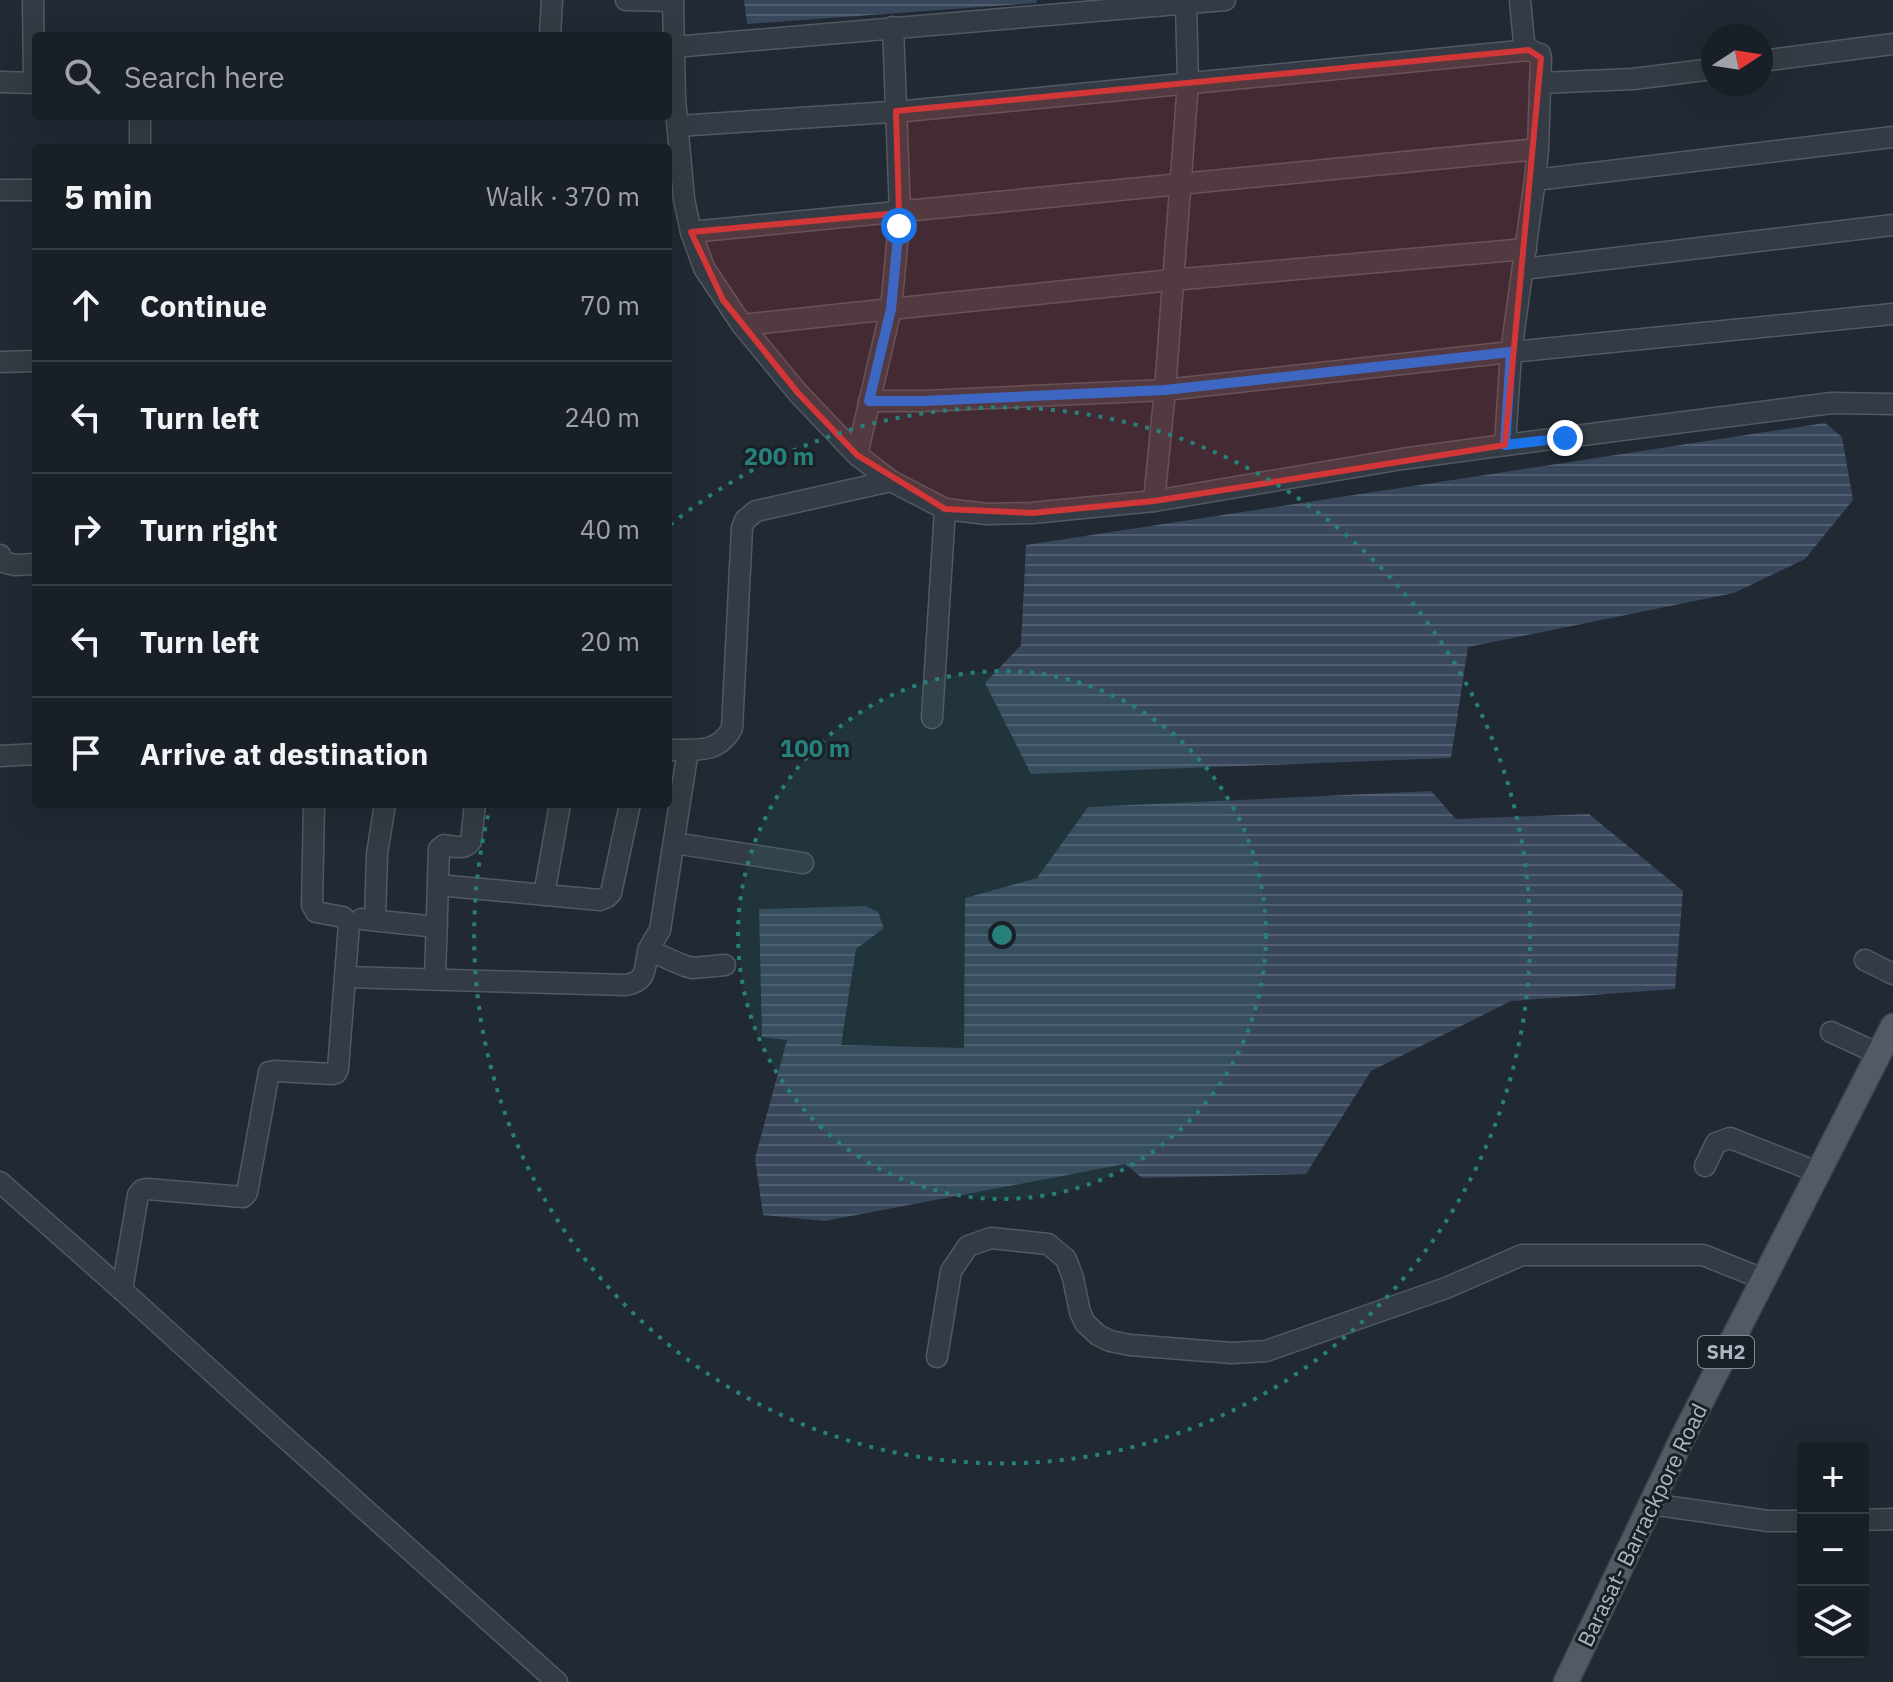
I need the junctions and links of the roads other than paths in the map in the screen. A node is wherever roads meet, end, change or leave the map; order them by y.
1 (33, 0) edge
2 (552, 0) edge
3 (626, 0) edge
4 (673, 0) edge
5 (1225, 0) edge
6 (1520, 0) edge
7 (1186, 3) junction
8 (893, 27) junction
9 (34, 32) edge
10 (550, 32) edge
11 (1893, 44) edge
12 (674, 47) junction
13 (1529, 50) junction
14 (1773, 59) edge
15 (1701, 70) edge
16 (0, 82) edge
17 (672, 82) edge
18 (32, 83) edge
19 (1188, 83) junction
20 (1540, 83) junction
21 (672, 103) edge
22 (896, 111) junction
23 (140, 120) edge
24 (678, 126) junction
25 (1893, 137) edge
26 (140, 144) edge
27 (1538, 149) junction
28 (1535, 180) junction
29 (1181, 183) junction
30 (0, 190) edge
31 (32, 190) edge
32 (676, 199) edge
33 (900, 213) junction
34 (1893, 225) edge
35 (691, 232) junction
36 (1524, 259) junction
37 (1172, 280) junction
38 (891, 309) junction
39 (1893, 314) edge
40 (742, 325) junction
41 (1511, 352) junction
42 (32, 361) edge
43 (0, 362) edge
44 (1165, 390) junction
45 (869, 401) junction
46 (1893, 404) edge
47 (1505, 445) junction
48 (857, 455) junction
49 (891, 481) junction
50 (1154, 501) junction
51 (945, 509) junction
52 (0, 555) edge
53 (32, 564) edge
54 (932, 718) dead end
55 (678, 750) edge
56 (32, 754) edge
57 (0, 756) edge
58 (314, 808) edge
59 (384, 808) edge
60 (475, 808) edge
61 (559, 808) edge
62 (629, 808) edge
63 (674, 843) junction
64 (803, 863) dead end
65 (438, 885) junction
66 (544, 895) junction
67 (343, 917) junction
68 (375, 920) junction
69 (437, 927) junction
70 (648, 950) junction
71 (1865, 960) dead end
72 (725, 965) dead end
73 (1893, 974) edge
74 (346, 977) junction
75 (435, 979) junction
76 (1893, 1026) edge
77 (1831, 1032) dead end
78 (1879, 1054) junction
79 (1705, 1166) dead end
80 (1817, 1172) junction
81 (0, 1182) edge
82 (1763, 1279) junction
83 (122, 1290) junction
84 (937, 1357) dead end
85 (1651, 1504) junction
86 (1893, 1519) edge
87 (1869, 1520) edge
88 (1797, 1521) edge
89 (557, 1682) edge
90 (1566, 1682) edge

1 - 9 street
2 - 10 street
3 - 4 street
4 - 12 street
5 - 7 street
6 - 13 street
7 - 8 street
7 - 19 street
8 - 12 street
8 - 22 street
11 - 14 street
12 - 17 street
13 - 19 street
13 - 20 street
15 - 20 street
16 - 18 street
19 - 22 street
19 - 29 street
20 - 27 street
21 - 24 street
22 - 24 street
22 - 33 street
23 - 26 street
24 - 32 street
25 - 28 street
27 - 28 street
27 - 29 street
28 - 36 street
29 - 33 street
29 - 37 street
30 - 31 street
32 - 35 street
33 - 35 street
33 - 38 street
34 - 36 street
35 - 40 street
36 - 37 street
36 - 41 street
37 - 38 street
37 - 44 street
38 - 40 street
38 - 45 street
39 - 41 street
40 - 48 street
41 - 44 street
41 - 47 street
42 - 43 street
44 - 45 street
44 - 50 street
45 - 48 street
46 - 47 street
47 - 50 street
48 - 49 street
49 - 51 street
49 - 55 street
50 - 51 street
51 - 54 street
52 - 53 street
55 - 63 street
56 - 57 street
58 - 67 street
59 - 68 street
60 - 65 street
61 - 66 street
62 - 66 street
63 - 64 street
63 - 70 street
65 - 66 street
65 - 69 street
67 - 68 street
67 - 74 street
68 - 69 street
69 - 75 street
70 - 72 street
70 - 75 street
71 - 73 street
74 - 75 street
74 - 83 street
76 - 78 main road, Barasat- Barrackpore Road / SH2
77 - 78 street
78 - 80 main road, Barasat- Barrackpore Road / SH2
79 - 80 street
80 - 82 main road, Barasat- Barrackpore Road / SH2
81 - 83 street
82 - 84 street
82 - 85 main road, Barasat- Barrackpore Road / SH2
83 - 89 street
85 - 88 street
85 - 90 main road, Barasat- Barrackpore Road / SH2
86 - 87 street

